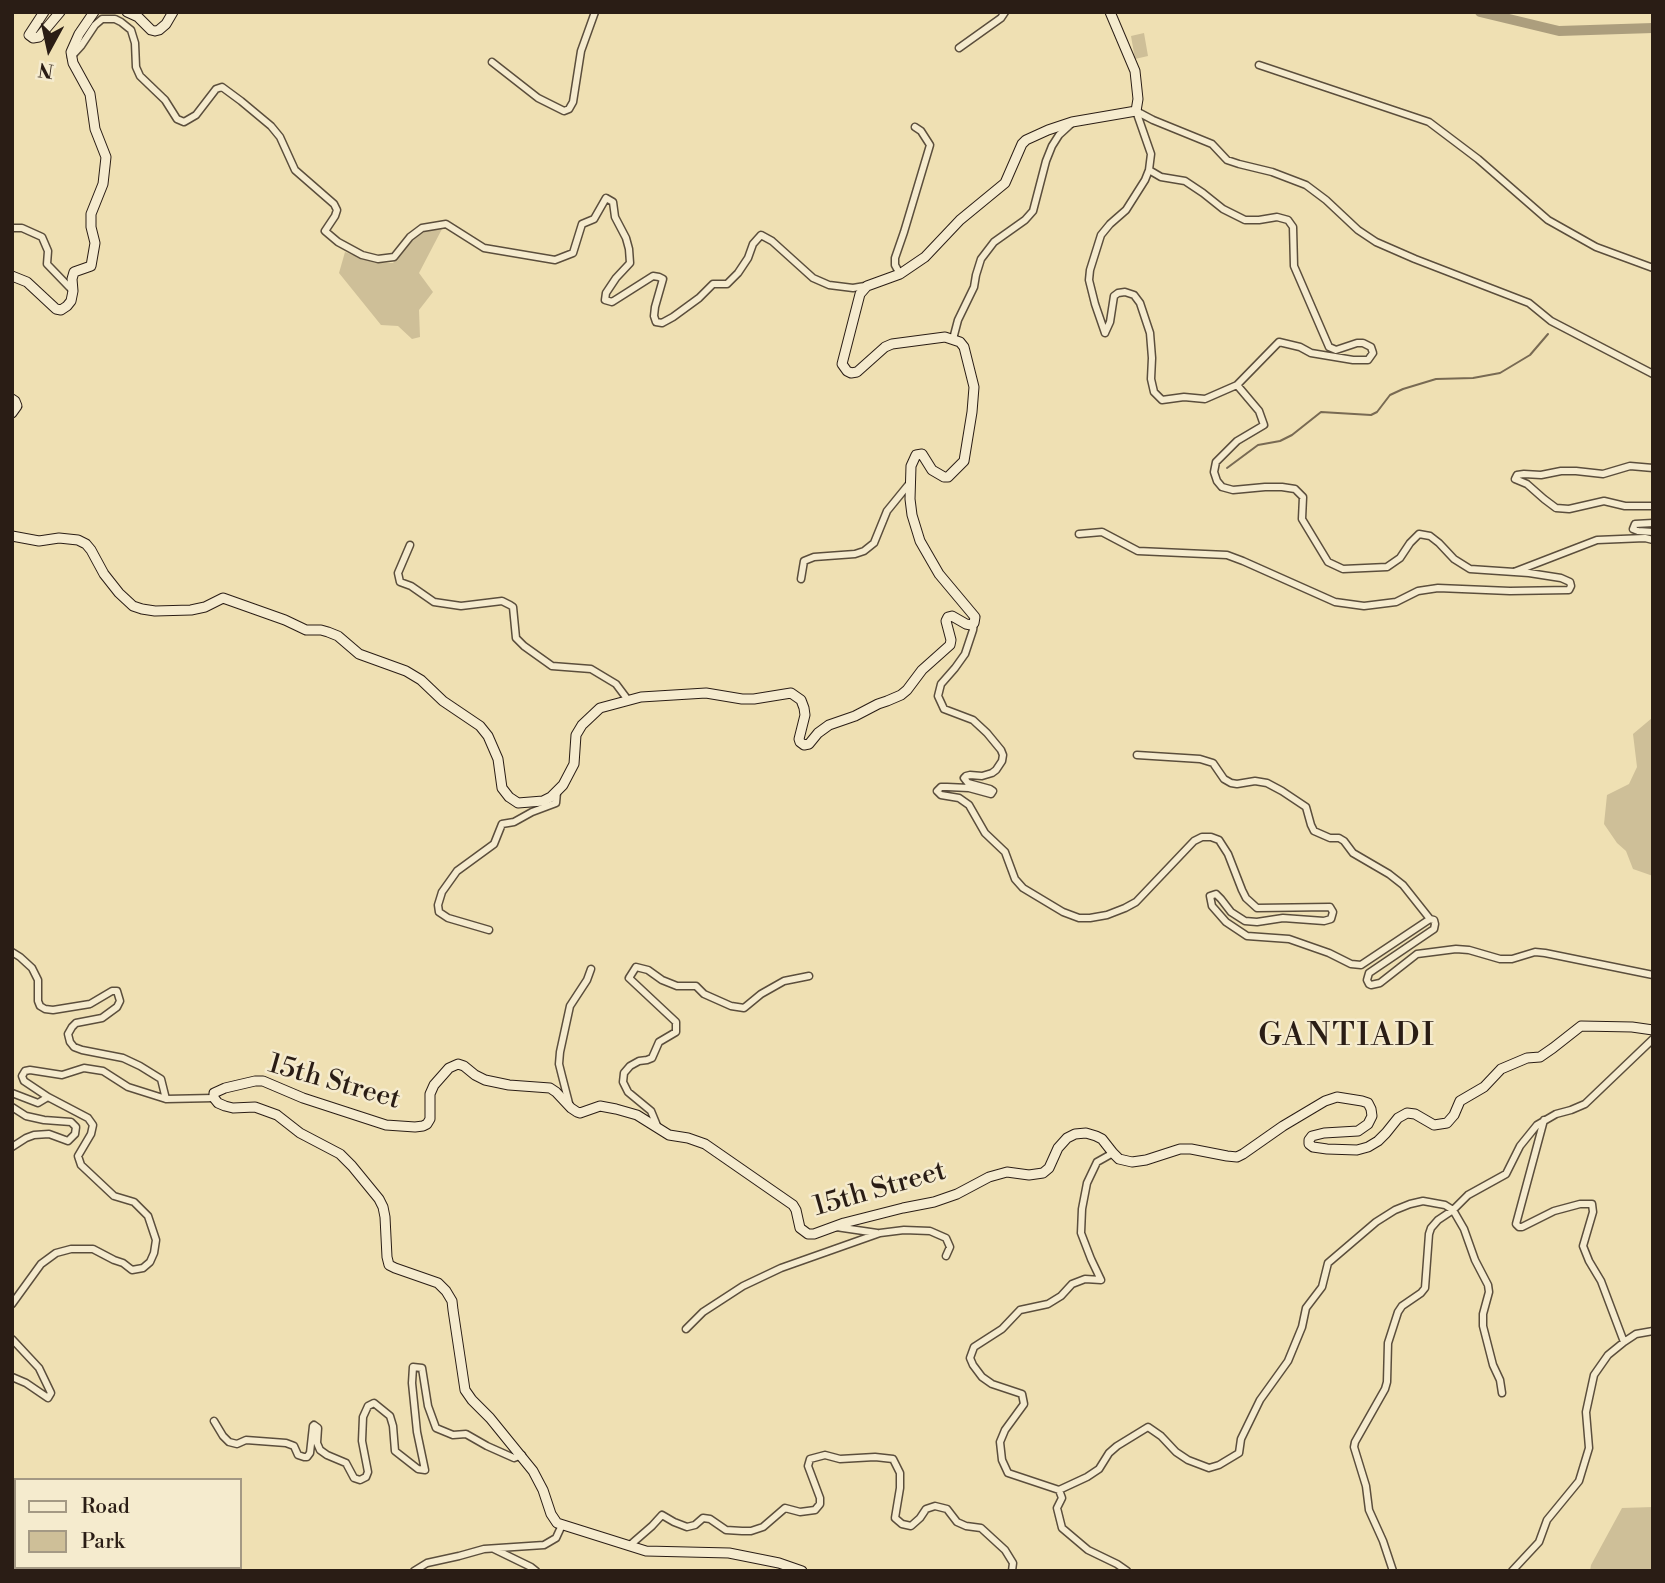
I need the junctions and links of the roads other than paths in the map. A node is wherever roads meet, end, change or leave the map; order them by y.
1 (44, 12) edge
2 (60, 12) edge
3 (94, 12) edge
4 (127, 12) edge
5 (173, 12) edge
6 (594, 12) edge
7 (1005, 12) edge
8 (1110, 12) edge
9 (959, 48) dead end
10 (71, 57) junction
11 (492, 62) dead end
12 (1259, 65) dead end
13 (1136, 111) junction
14 (1072, 122) junction
15 (915, 127) dead end
16 (1149, 170) junction
17 (12, 229) edge
18 (1653, 268) edge
19 (900, 274) junction
20 (12, 276) edge
21 (867, 286) junction
22 (73, 292) junction
23 (953, 340) junction
24 (1653, 374) edge
25 (1237, 385) junction
26 (12, 399) edge
27 (12, 413) edge
28 (1653, 468) edge
29 (910, 483) junction
30 (1653, 506) edge
31 (1653, 523) edge
32 (1653, 532) edge
33 (1079, 534) dead end
34 (12, 536) edge
35 (1653, 540) edge
36 (410, 545) dead end
37 (1513, 572) junction
38 (801, 579) dead end
39 (974, 623) junction
40 (628, 700) junction
41 (1137, 755) dead end
42 (558, 790) junction
43 (1430, 919) junction
44 (489, 930) dead end
45 (12, 952) edge
46 (592, 969) dead end
47 (1653, 975) edge
48 (809, 976) dead end
49 (1653, 1030) edge
50 (1653, 1039) edge
51 (12, 1093) edge
52 (48, 1097) junction
53 (214, 1098) junction
54 (166, 1099) junction
55 (12, 1107) edge
56 (571, 1108) junction
57 (1544, 1120) junction
58 (659, 1129) junction
59 (12, 1147) edge
60 (1113, 1153) junction
61 (1453, 1210) junction
62 (834, 1227) junction
63 (880, 1233) junction
64 (946, 1256) dead end
65 (12, 1304) edge
66 (686, 1329) dead end
67 (1653, 1331) edge
68 (12, 1339) edge
69 (1624, 1342) junction
70 (12, 1377) edge
71 (1502, 1392) dead end
72 (214, 1420) dead end
73 (522, 1455) junction
74 (1059, 1490) junction
75 (562, 1525) junction
76 (629, 1546) junction
77 (492, 1548) junction
78 (414, 1571) edge
79 (536, 1571) edge
80 (802, 1571) edge
81 (1012, 1571) edge
82 (1127, 1571) edge
83 (1393, 1571) edge
84 (1512, 1571) edge

1 - 2 street
3 - 10 street
4 - 5 street
6 - 11 street
7 - 9 street
8 - 13 street
10 - 21 street
10 - 22 street
12 - 18 street
13 - 14 street
13 - 16 street
13 - 24 street
14 - 19 street
14 - 23 street
15 - 19 street
16 - 25 street
16 - 25 street
17 - 22 street
19 - 21 street
20 - 22 street
21 - 23 street
23 - 29 street
25 - 37 street
26 - 27 street
28 - 30 street
29 - 38 street
29 - 39 street
31 - 32 street
33 - 37 street
34 - 42 street
35 - 37 street
36 - 40 street
39 - 40 street
39 - 43 street
40 - 42 street
41 - 43 street
42 - 44 street
43 - 47 street
45 - 54 street
46 - 56 street
48 - 58 street
49 - 60 street, 15th Street
50 - 57 street
51 - 52 street
52 - 54 street
52 - 65 street
53 - 54 street
53 - 56 street, 15th Street
53 - 73 street
55 - 59 street
56 - 58 street, 15th Street
57 - 61 street
57 - 69 street
58 - 62 street, 15th Street
60 - 62 street, 15th Street
60 - 74 street
61 - 71 street
61 - 74 street
61 - 83 street
62 - 63 street
63 - 64 street
63 - 66 street
67 - 69 street
68 - 70 street
69 - 84 street
72 - 73 street
73 - 75 street
74 - 82 street
75 - 76 street
75 - 77 street
76 - 80 street
76 - 81 street
77 - 78 street
77 - 79 street

